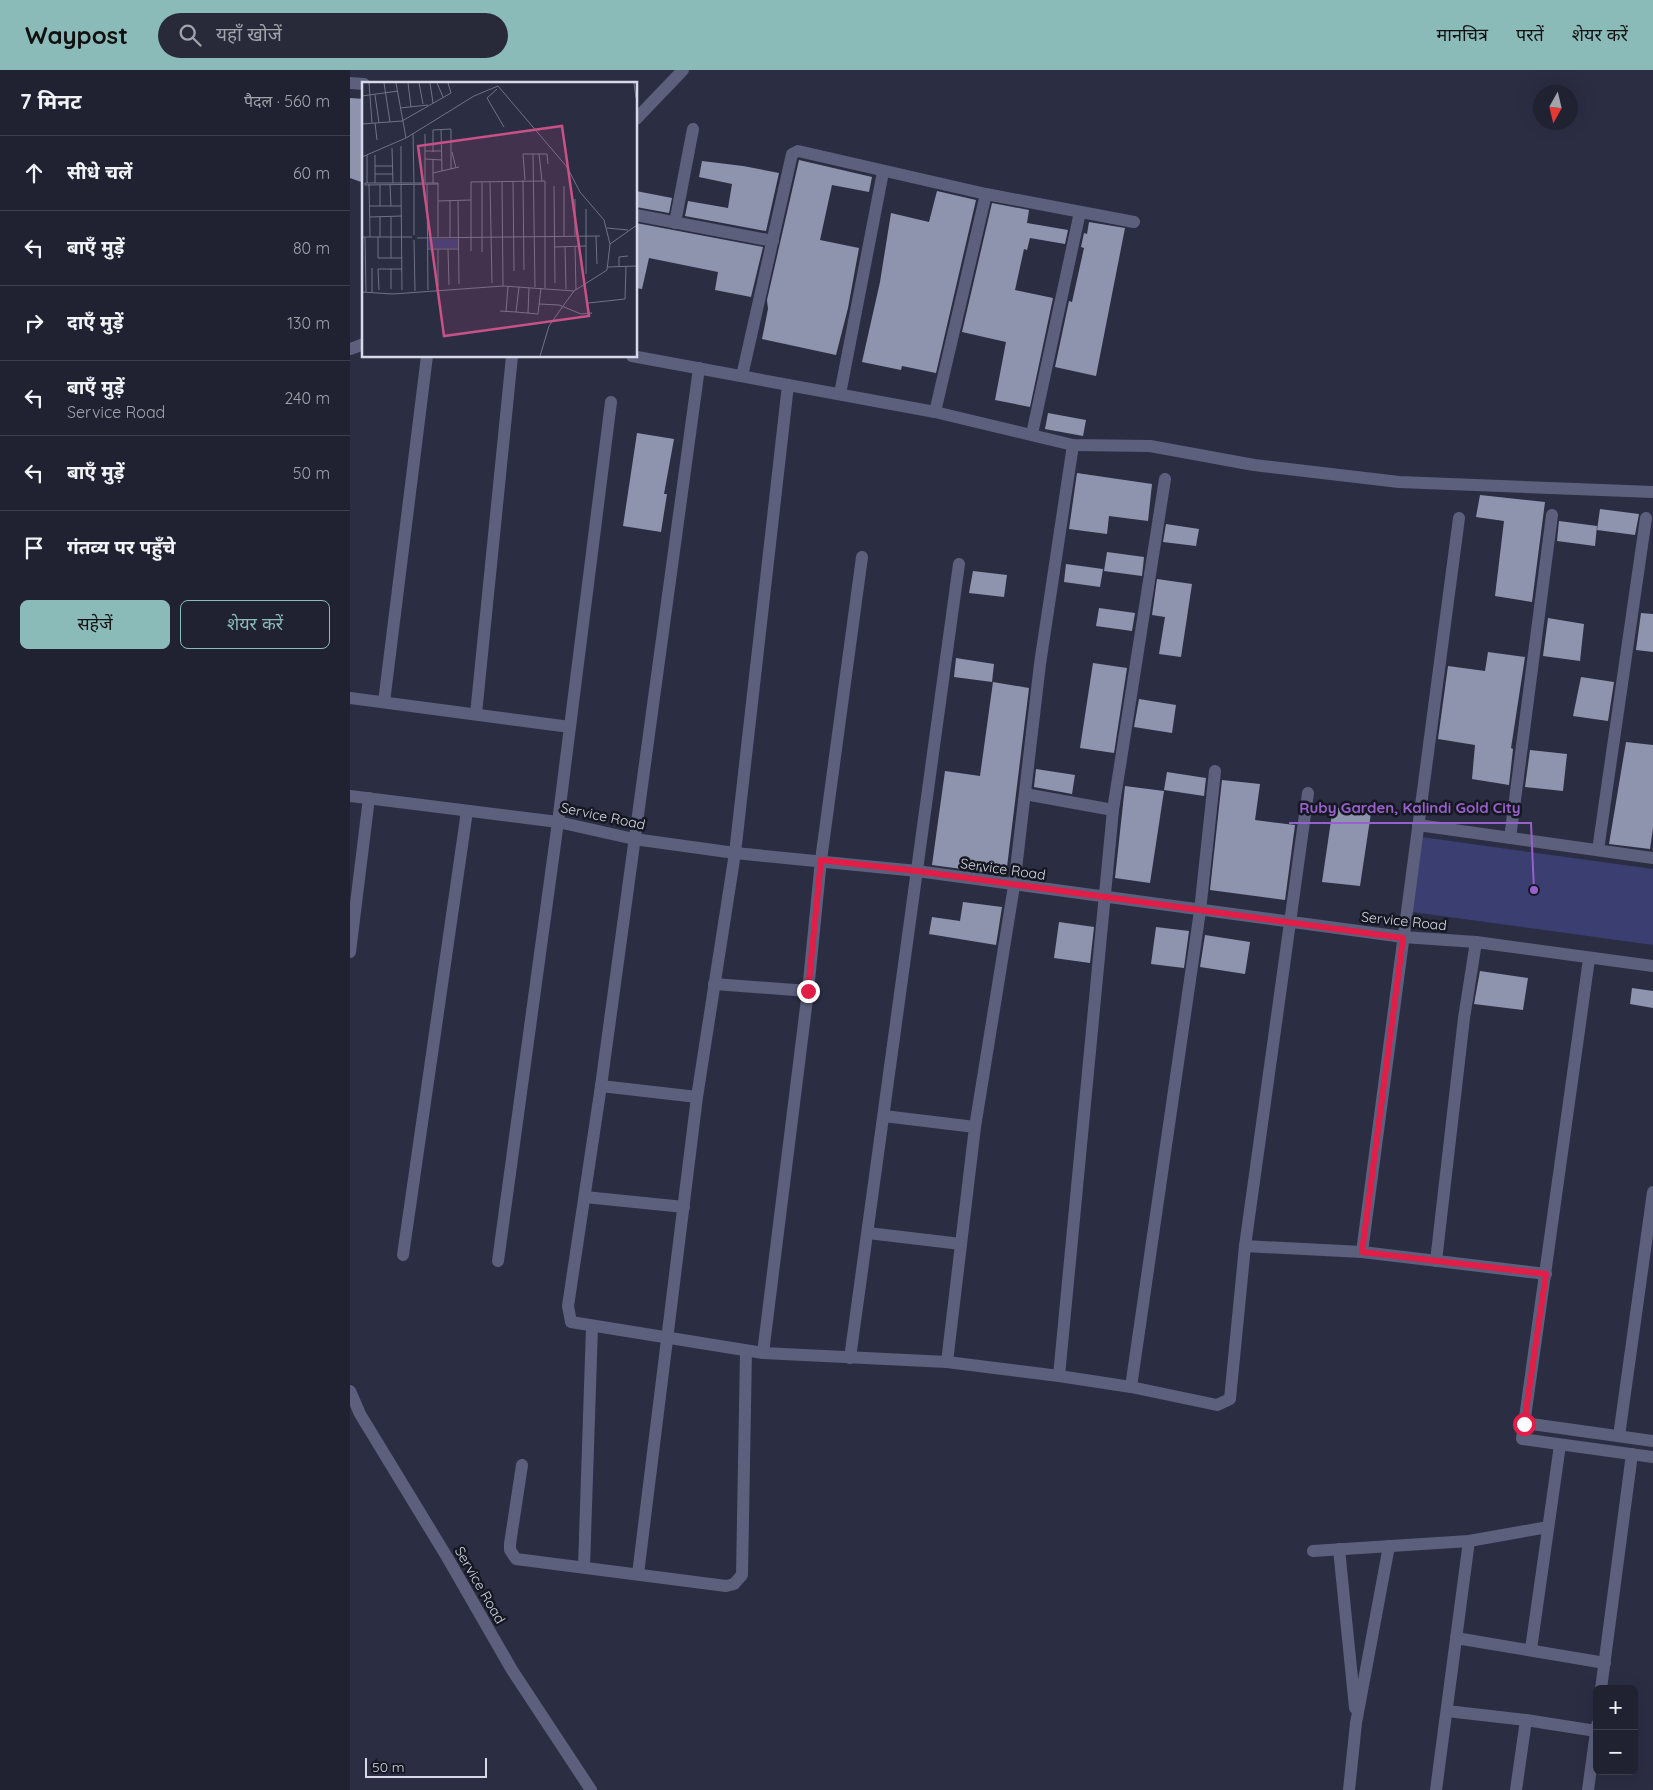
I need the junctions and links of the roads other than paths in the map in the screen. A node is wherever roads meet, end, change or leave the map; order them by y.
1 (683, 70) edge
2 (638, 117) edge
3 (693, 129) dead end
4 (884, 172) junction
5 (986, 194) junction
6 (1080, 212) junction
7 (638, 215) edge
8 (1134, 222) dead end
9 (675, 223) junction
10 (773, 241) junction
11 (362, 345) edge
12 (350, 349) edge
13 (638, 357) edge
14 (427, 358) edge
15 (512, 358) edge
16 (699, 368) junction
17 (742, 376) junction
18 (788, 385) junction
19 (840, 394) junction
20 (611, 402) dead end
21 (935, 412) junction
22 (1032, 434) junction
23 (1073, 445) junction
24 (1165, 479) dead end
25 (1653, 492) edge
26 (1552, 515) dead end
27 (1459, 518) dead end
28 (1646, 518) dead end
29 (862, 557) dead end
30 (959, 564) dead end
31 (350, 698) edge
32 (384, 702) junction
33 (476, 714) junction
34 (570, 727) junction
35 (1215, 771) dead end
36 (1308, 793) dead end
37 (1025, 794) junction
38 (350, 796) edge
39 (368, 798) junction
40 (1113, 810) junction
41 (467, 811) junction
42 (558, 822) junction
43 (1418, 825) junction
44 (1510, 838) junction
45 (634, 839) junction
46 (1598, 850) junction
47 (735, 853) junction
48 (1653, 858) edge
49 (821, 860) junction
50 (917, 871) junction
51 (1014, 886) junction
52 (1104, 898) junction
53 (1200, 911) junction
54 (1290, 922) junction
55 (1403, 938) junction
56 (1476, 942) junction
57 (350, 952) edge
58 (1589, 959) junction
59 (1653, 966) edge
60 (714, 984) junction
61 (808, 991) junction
62 (601, 1086) junction
63 (697, 1097) junction
64 (884, 1116) junction
65 (975, 1127) junction
66 (1653, 1192) edge
67 (585, 1197) junction
68 (684, 1207) junction
69 (868, 1233) junction
70 (961, 1244) junction
71 (1245, 1246) junction
72 (1362, 1252) junction
73 (403, 1256) dead end
74 (498, 1260) dead end
75 (1436, 1261) junction
76 (1546, 1274) junction
77 (592, 1327) junction
78 (667, 1338) junction
79 (746, 1351) junction
80 (763, 1353) junction
81 (850, 1358) junction
82 (947, 1362) junction
83 (1059, 1376) junction
84 (1132, 1387) junction
85 (350, 1391) edge
86 (1524, 1424) junction
87 (1619, 1436) junction
88 (1653, 1441) edge
89 (1560, 1445) junction
90 (1632, 1454) junction
91 (1653, 1457) edge
92 (522, 1465) dead end
93 (1548, 1527) junction
94 (1469, 1541) junction
95 (1389, 1546) junction
96 (1339, 1549) junction
97 (1313, 1551) dead end
98 (584, 1567) junction
99 (638, 1574) junction
100 (1456, 1638) junction
101 (1531, 1649) junction
102 (1604, 1663) junction
103 (1601, 1685) edge
104 (1447, 1711) junction
105 (1526, 1720) junction
106 (1356, 1723) junction
107 (1593, 1728) edge
108 (1596, 1730) edge
109 (591, 1790) edge
110 (1349, 1790) edge
111 (1436, 1790) edge
112 (1516, 1790) edge
113 (1588, 1790) edge

1 - 2 street
3 - 9 street
4 - 5 street
4 - 10 street
4 - 19 street
5 - 6 street
5 - 21 street
6 - 8 street
6 - 22 street
7 - 9 street
9 - 10 street
10 - 17 street
11 - 12 street
13 - 16 street
14 - 32 street
15 - 33 street
16 - 17 street
16 - 45 street
17 - 18 street
18 - 19 street
18 - 47 street
19 - 21 street
20 - 34 street
21 - 22 street
22 - 23 street
23 - 25 street
23 - 37 street
24 - 40 street
26 - 44 street
27 - 43 street
28 - 46 street
29 - 49 street
30 - 50 street
31 - 32 street
32 - 33 street
33 - 34 street
34 - 42 street
35 - 53 street
36 - 54 street
37 - 40 street
37 - 51 street
38 - 39 street, Service Road
39 - 41 street, Service Road
39 - 57 street
40 - 52 street
41 - 42 street, Service Road
41 - 73 street
42 - 45 street, Service Road
42 - 74 street
43 - 44 street
43 - 55 street
44 - 46 street
45 - 47 street, Service Road
45 - 62 street
46 - 48 street
47 - 49 street, Service Road
47 - 60 street
49 - 50 street, Service Road
49 - 61 street
50 - 51 street, Service Road
50 - 64 street
51 - 52 street, Service Road
51 - 65 street
52 - 53 street, Service Road
52 - 83 street
53 - 54 street, Service Road
53 - 84 street
54 - 55 street, Service Road
54 - 71 street
55 - 56 street, Service Road
55 - 72 street
56 - 58 street, Service Road
56 - 75 street
58 - 59 street, Service Road
58 - 76 street
60 - 61 street
60 - 63 street
61 - 80 street
62 - 63 street
62 - 67 street
63 - 68 street
64 - 65 street
64 - 69 street
65 - 70 street
66 - 87 street
67 - 68 street
67 - 77 street
68 - 78 street
69 - 70 street
69 - 81 street
70 - 82 street
71 - 72 street
71 - 84 street
72 - 75 street
75 - 76 street
76 - 86 street
77 - 78 street
77 - 98 street
78 - 79 street
78 - 99 street
79 - 80 street
79 - 99 street
80 - 81 street
81 - 82 street
82 - 83 street
83 - 84 street
85 - 109 street, Service Road
86 - 87 street
86 - 89 street
87 - 88 street
89 - 90 street
89 - 93 street
90 - 91 street
90 - 102 street
92 - 98 street
93 - 94 street
93 - 101 street
94 - 95 street
94 - 100 street
95 - 96 street
95 - 106 street
96 - 97 street
96 - 106 street
98 - 99 street
100 - 101 street
100 - 104 street
101 - 102 street
102 - 103 street
104 - 105 street
104 - 111 street
105 - 107 street
105 - 112 street
106 - 110 street
108 - 113 street

